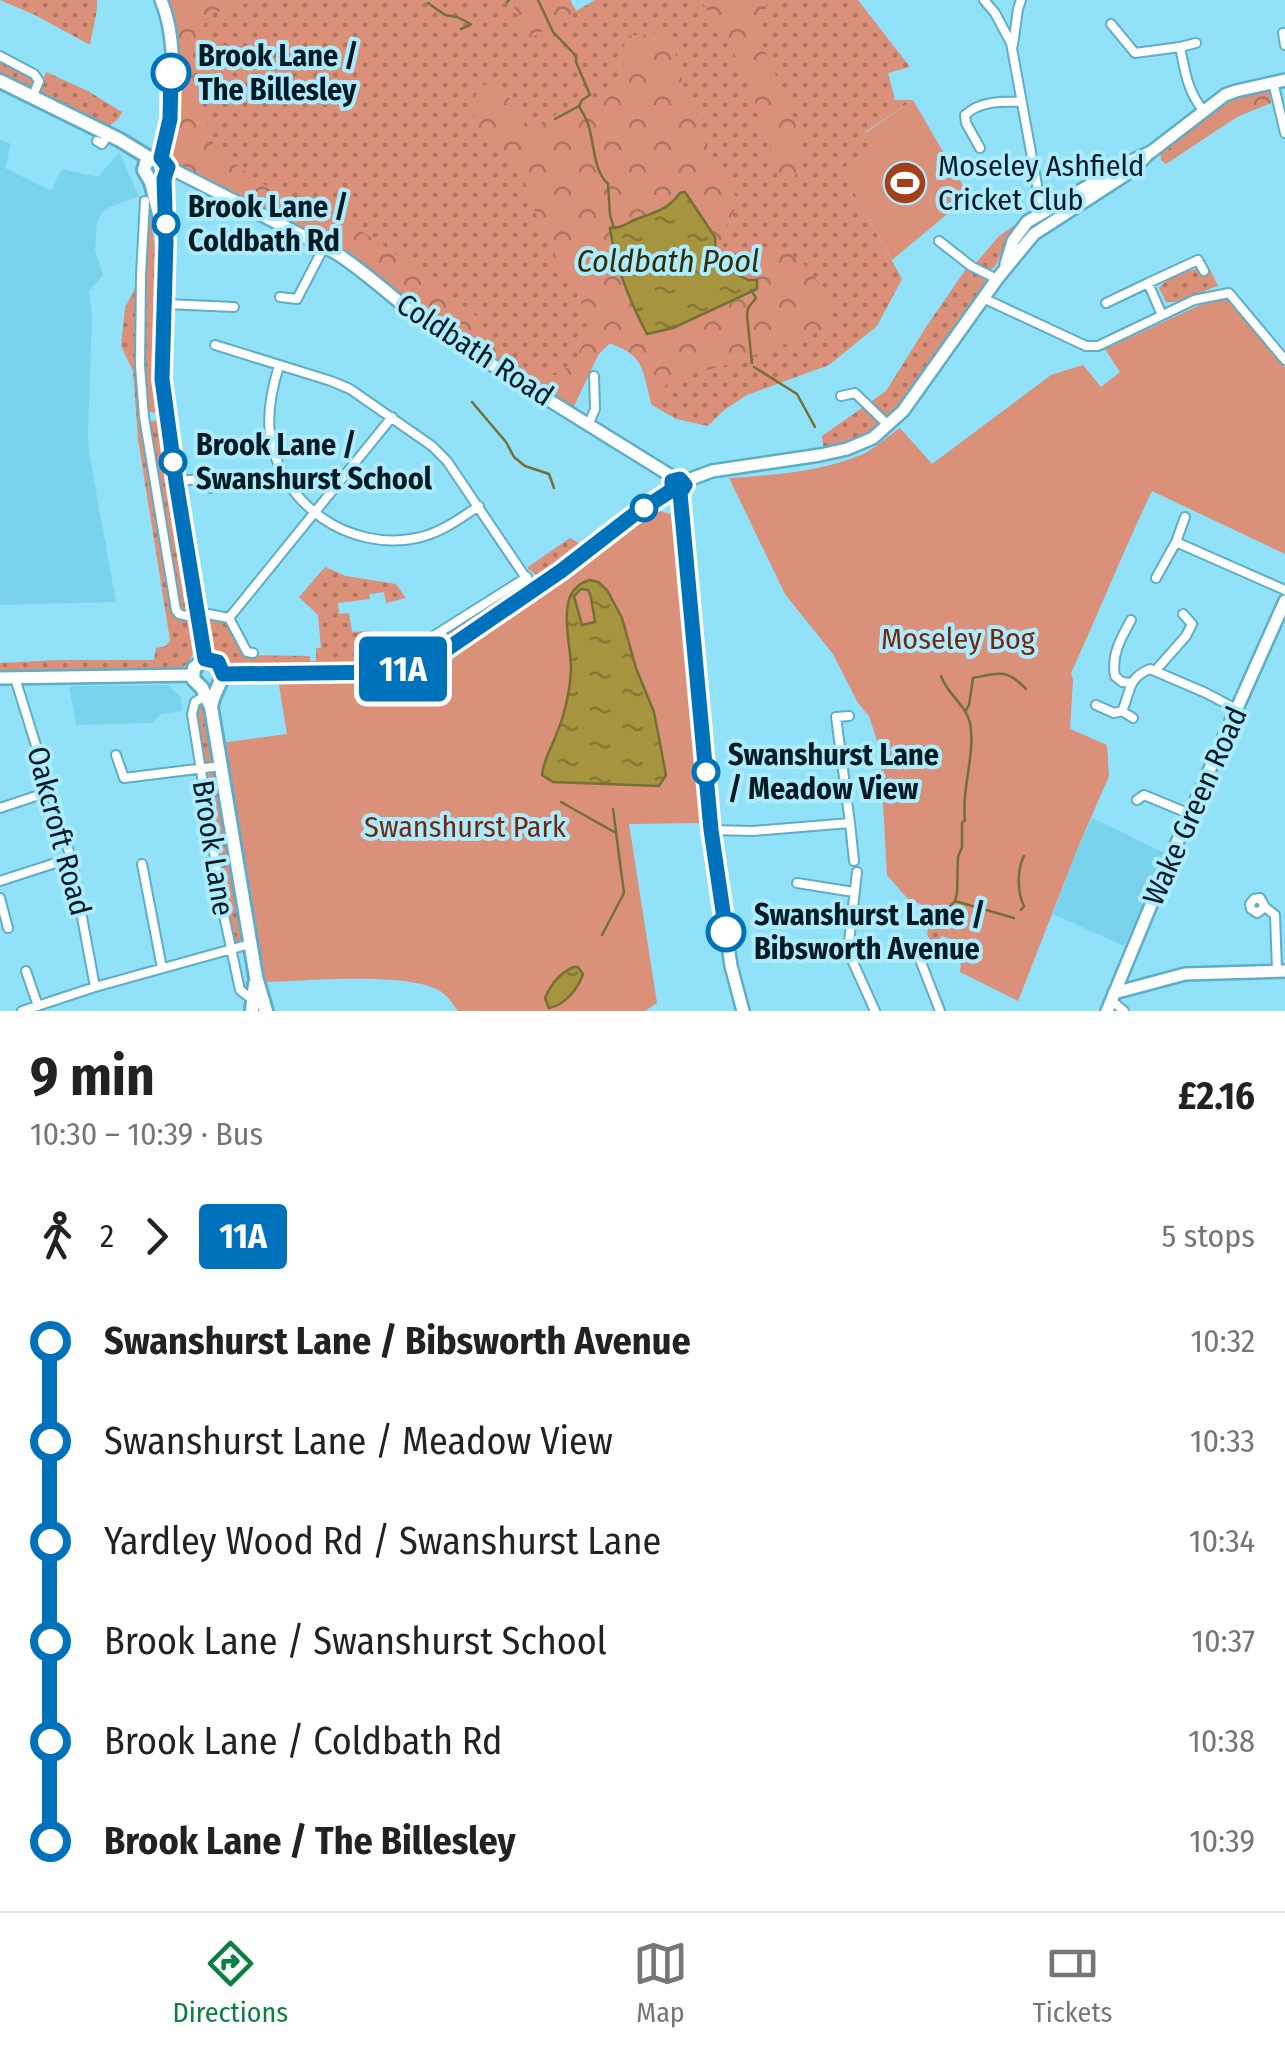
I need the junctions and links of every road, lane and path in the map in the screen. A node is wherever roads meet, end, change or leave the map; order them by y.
1 (161, 0) edge
2 (984, 0) edge
3 (1020, 4) edge
4 (996, 13) junction
5 (1111, 24) dead end
6 (1281, 33) edge
7 (1196, 43) dead end
8 (1285, 45) edge
9 (1180, 47) junction
10 (1012, 50) junction
11 (0, 56) edge
12 (0, 81) edge
13 (1279, 81) edge
14 (32, 98) junction
15 (1022, 102) junction
16 (1203, 110) junction
17 (1285, 133) edge
18 (980, 148) dead end
19 (157, 169) junction
20 (145, 201) dead end
21 (1065, 208) junction
22 (1047, 211) junction
23 (939, 241) dead end
24 (324, 247) junction
25 (142, 253) junction
26 (156, 254) dead end
27 (1204, 272) dead end
28 (1001, 274) junction
29 (1148, 283) junction
30 (280, 296) dead end
31 (983, 298) junction
32 (1106, 303) dead end
33 (166, 304) junction
34 (234, 307) dead end
35 (1162, 315) junction
36 (215, 345) dead end
37 (1285, 360) edge
38 (279, 366) junction
39 (594, 376) dead end
40 (841, 396) dead end
41 (166, 416) junction
42 (144, 417) junction
43 (392, 418) junction
44 (588, 423) junction
45 (888, 426) junction
46 (176, 482) junction
47 (678, 486) junction
48 (211, 488) dead end
49 (478, 506) junction
50 (314, 513) junction
51 (1185, 517) dead end
52 (1176, 542) junction
53 (527, 577) junction
54 (1156, 578) dead end
55 (534, 590) junction
56 (1285, 590) edge
57 (1285, 601) edge
58 (1183, 614) dead end
59 (197, 615) junction
60 (229, 618) junction
61 (1131, 620) dead end
62 (422, 646) dead end
63 (253, 653) dead end
64 (205, 659) junction
65 (1156, 670) junction
66 (193, 675) junction
67 (14, 677) junction
68 (0, 678) edge
69 (1131, 683) junction
70 (211, 690) junction
71 (1096, 705) dead end
72 (1238, 710) junction
73 (1122, 711) junction
74 (848, 716) dead end
75 (1133, 718) dead end
76 (116, 755) dead end
77 (221, 766) junction
78 (200, 769) junction
79 (1143, 783) dead end
80 (50, 791) junction
81 (0, 808) edge
82 (1190, 814) junction
83 (850, 823) junction
84 (711, 830) junction
85 (72, 858) junction
86 (854, 862) dead end
87 (142, 864) dead end
88 (857, 872) dead end
89 (0, 882) edge
90 (798, 883) dead end
91 (854, 892) junction
92 (0, 898) edge
93 (1264, 907) dead end
94 (8, 928) dead end
95 (250, 944) junction
96 (929, 944) dead end
97 (231, 949) junction
98 (162, 968) junction
99 (1281, 970) edge
100 (26, 971) dead end
101 (256, 976) junction
102 (95, 987) junction
103 (1110, 1001) edge
104 (252, 1005) edge
105 (38, 1006) junction
106 (22, 1011) edge
107 (266, 1011) edge
108 (743, 1011) edge
109 (875, 1011) edge
110 (940, 1011) edge
111 (1124, 1011) edge

1 - 19 street
2 - 4 street
3 - 4 street
3 - 10 street
4 - 10 street
5 - 9 street
6 - 8 street
7 - 9 street
9 - 16 street
10 - 15 street
11 - 14 street
12 - 14 main road
13 - 16 street
13 - 17 street
14 - 19 main road
15 - 18 street
15 - 22 street
16 - 21 street
19 - 24 street, Coldbath Road
19 - 33 main road
20 - 25 street
21 - 22 street
21 - 28 street
22 - 28 street
23 - 28 street
24 - 30 street
24 - 44 street, Coldbath Road
25 - 26 street
25 - 42 street
27 - 29 street
28 - 31 street
29 - 32 street
29 - 35 street
31 - 35 street
31 - 45 street
33 - 34 street
33 - 41 main road
35 - 37 street
36 - 38 street
38 - 43 street
38 - 50 street
39 - 44 street
40 - 45 street
41 - 42 street
41 - 46 main road
42 - 59 street
43 - 49 street
43 - 50 street
44 - 47 street, Coldbath Road
45 - 47 street
46 - 48 street
46 - 59 main road
47 - 55 street
47 - 84 street
49 - 50 street
49 - 53 street
50 - 60 street
51 - 52 street
52 - 54 street
52 - 56 street
53 - 55 street
53 - 62 street
55 - 70 street
57 - 72 street, Wake Green Road
58 - 65 street
59 - 60 street
59 - 64 main road
60 - 63 street
61 - 69 street
64 - 66 main road
64 - 70 main road
65 - 69 street
65 - 72 street
66 - 67 street
66 - 70 main road
67 - 68 street
67 - 80 street, Oakcroft Road
69 - 73 street
70 - 77 main road, Brook Lane
70 - 78 street, Brook Lane
71 - 73 street
72 - 82 street, Wake Green Road
73 - 75 street
74 - 83 street
76 - 78 street
77 - 78 street
77 - 95 main road, Brook Lane
78 - 97 street, Brook Lane
79 - 82 street
80 - 81 street
80 - 85 street, Oakcroft Road
82 - 103 street, Wake Green Road
83 - 84 street
83 - 86 street
84 - 108 street
85 - 89 street
85 - 102 street, Oakcroft Road
87 - 98 street
88 - 91 street
90 - 91 street
91 - 109 street
92 - 94 street
93 - 99 street
95 - 97 street
95 - 101 main road, Brook Lane
96 - 110 street
97 - 98 street
97 - 104 street, Brook Lane
98 - 102 street
99 - 103 street
100 - 105 street
101 - 104 main road, Brook Lane
101 - 107 main road, Brook Lane
102 - 105 street
103 - 111 street
105 - 106 street

